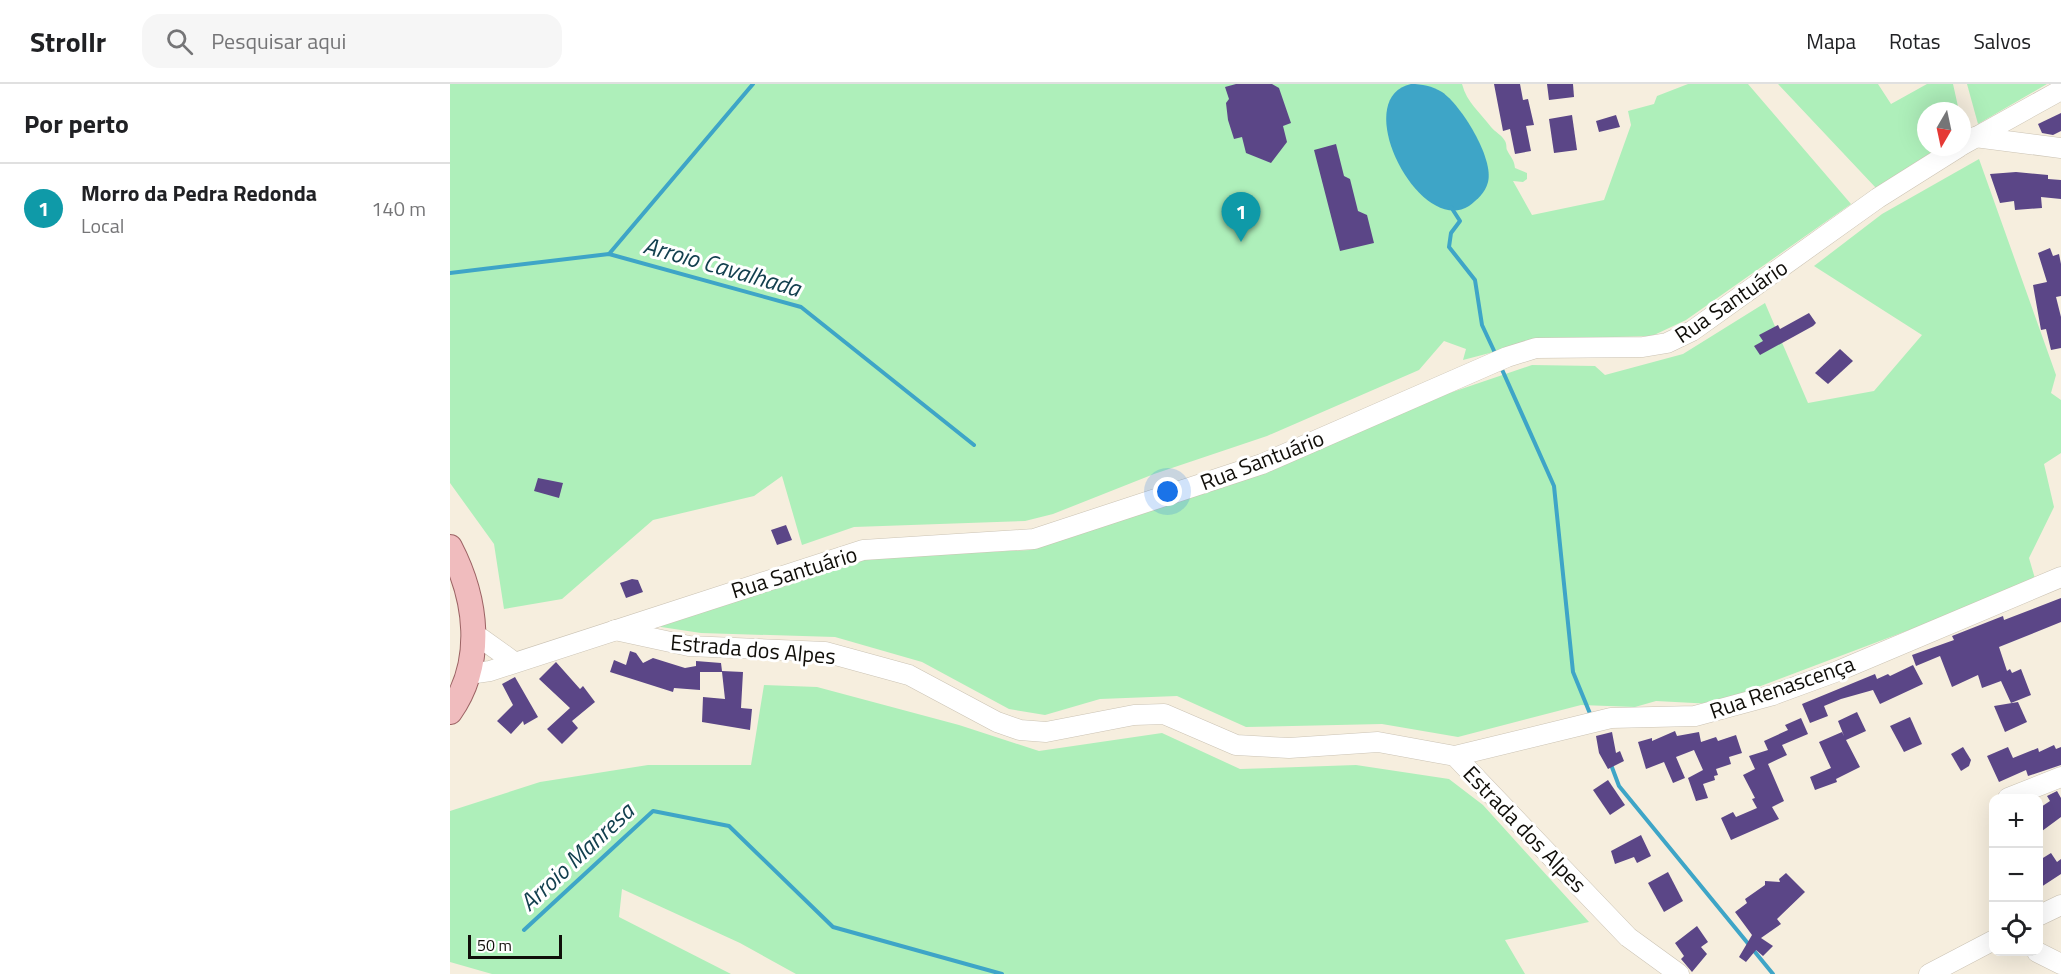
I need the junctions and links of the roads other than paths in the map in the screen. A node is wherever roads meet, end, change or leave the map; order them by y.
1 (2061, 90) edge
2 (1971, 140) edge
3 (1971, 143) edge
4 (2061, 148) edge
5 (1945, 156) edge
6 (450, 547) edge
7 (2061, 577) edge
8 (615, 630) junction
9 (474, 638) junction
10 (514, 662) junction
11 (469, 674) junction
12 (450, 712) edge
13 (1455, 756) junction
14 (2061, 777) edge
15 (2018, 794) edge
16 (2061, 904) edge
17 (2043, 913) edge
18 (1989, 943) edge
19 (2043, 954) edge
20 (2061, 964) edge
21 (1679, 974) edge
22 (1929, 974) edge

1 - 2 street, Rua Santuário
3 - 4 street
5 - 8 street, Rua Santuário
6 - 9 main road
7 - 13 street, Rua Renascença
8 - 10 street, Rua Santuário
8 - 13 street, Estrada dos Alpes
9 - 10 street
9 - 11 main road
10 - 11 street, Rua Santuário
11 - 12 main road
13 - 21 street, Estrada dos Alpes
14 - 15 street
16 - 17 street
18 - 22 street
19 - 20 street

